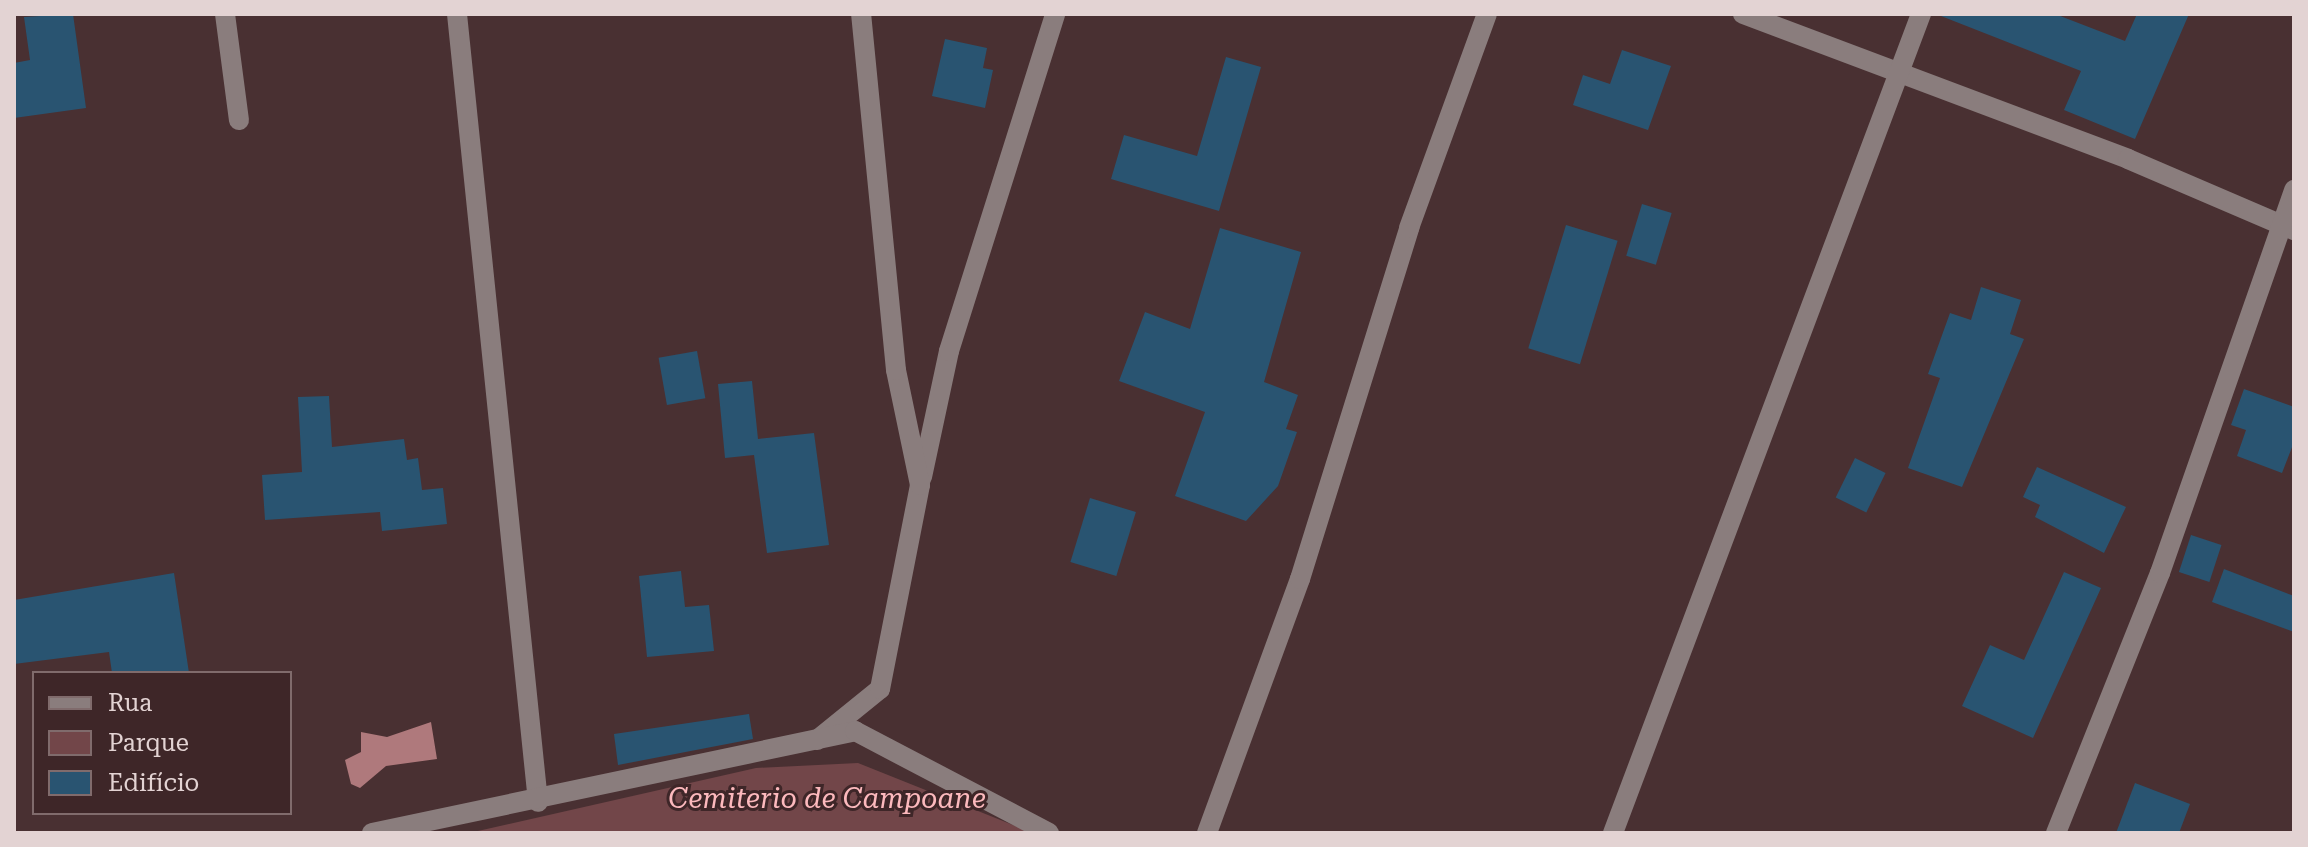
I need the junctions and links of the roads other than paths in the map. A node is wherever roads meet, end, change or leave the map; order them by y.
1 (225, 14) edge
2 (457, 14) edge
3 (861, 14) edge
4 (1055, 14) edge
5 (1487, 14) edge
6 (1743, 14) edge
7 (1921, 14) edge
8 (1896, 76) junction
9 (239, 120) dead end
10 (2294, 190) edge
11 (2288, 228) edge
12 (920, 485) junction
13 (817, 740) junction
14 (538, 802) junction
15 (372, 833) edge
16 (1049, 833) edge
17 (1207, 833) edge
18 (1613, 833) edge
19 (2056, 833) edge

1 - 9 street
2 - 14 street
3 - 12 street
4 - 12 street
5 - 17 street
6 - 8 street
7 - 8 street
8 - 11 street
8 - 18 street
10 - 11 street
11 - 19 street
12 - 13 street
13 - 14 street
13 - 16 street
14 - 15 street

